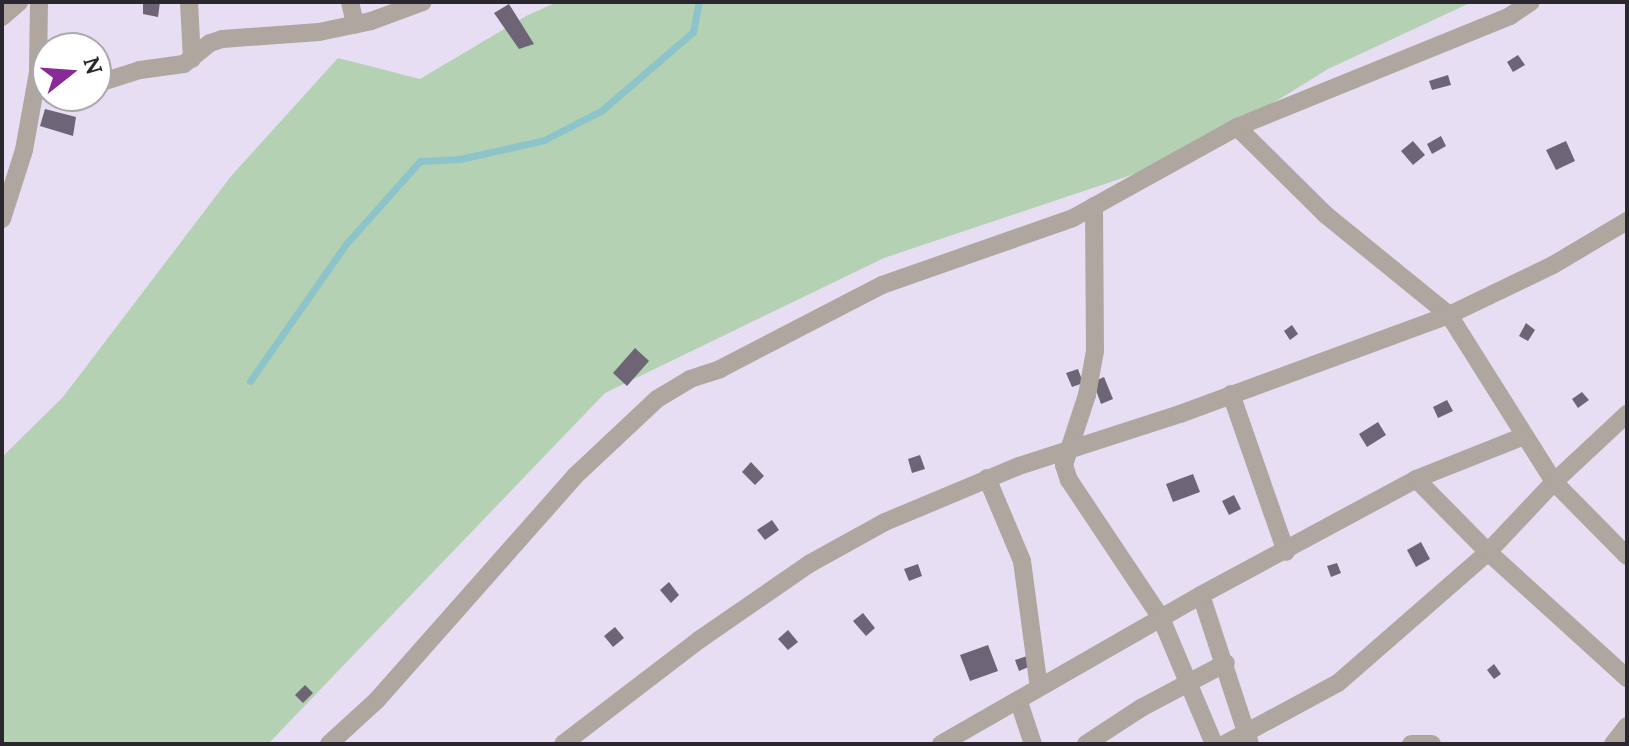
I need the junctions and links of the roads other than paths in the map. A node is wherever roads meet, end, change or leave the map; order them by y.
1 (19, 2) edge
2 (39, 2) edge
3 (189, 2) edge
4 (350, 2) edge
5 (423, 2) edge
6 (1531, 2) edge
7 (2, 17) edge
8 (355, 24) junction
9 (41, 32) edge
10 (192, 59) junction
11 (112, 80) edge
12 (33, 112) edge
13 (1237, 127) junction
14 (1094, 206) junction
15 (2, 219) edge
16 (1626, 222) edge
17 (1449, 315) junction
18 (1231, 394) junction
19 (1627, 414) edge
20 (1524, 436) junction
21 (1068, 449) junction
22 (987, 478) junction
23 (1416, 479) junction
24 (1554, 482) junction
25 (1286, 552) junction
26 (1488, 552) junction
27 (1627, 556) edge
28 (1201, 595) junction
29 (1161, 618) junction
30 (1226, 663) junction
31 (1627, 678) edge
32 (1191, 683) junction
33 (1039, 688) junction
34 (1019, 702) junction
35 (1627, 726) edge
36 (1249, 739) edge
37 (329, 744) edge
38 (563, 744) edge
39 (941, 744) edge
40 (1033, 744) edge
41 (1086, 744) edge
42 (1214, 744) edge
43 (1225, 744) edge
44 (1411, 744) edge
45 (1432, 744) edge
46 (1613, 744) edge

1 - 7 street
2 - 9 street
3 - 10 street
4 - 8 street
5 - 8 street
6 - 13 street
8 - 10 street
10 - 11 street
12 - 15 street
13 - 14 street
13 - 17 street
14 - 21 street
14 - 37 street
16 - 17 street
17 - 18 street
17 - 20 street
18 - 21 street
18 - 25 street
19 - 24 street
20 - 23 street
20 - 24 street
21 - 22 street
21 - 29 street
22 - 33 street
22 - 38 street
23 - 25 street
23 - 26 street
24 - 26 street
24 - 27 street
25 - 28 street
26 - 31 street
26 - 36 street
28 - 29 street
28 - 30 street
29 - 32 street
29 - 33 street
30 - 32 street
30 - 36 street
32 - 41 street
32 - 42 street
33 - 34 street
34 - 39 street
34 - 40 street
35 - 46 street
36 - 43 street
44 - 45 street

